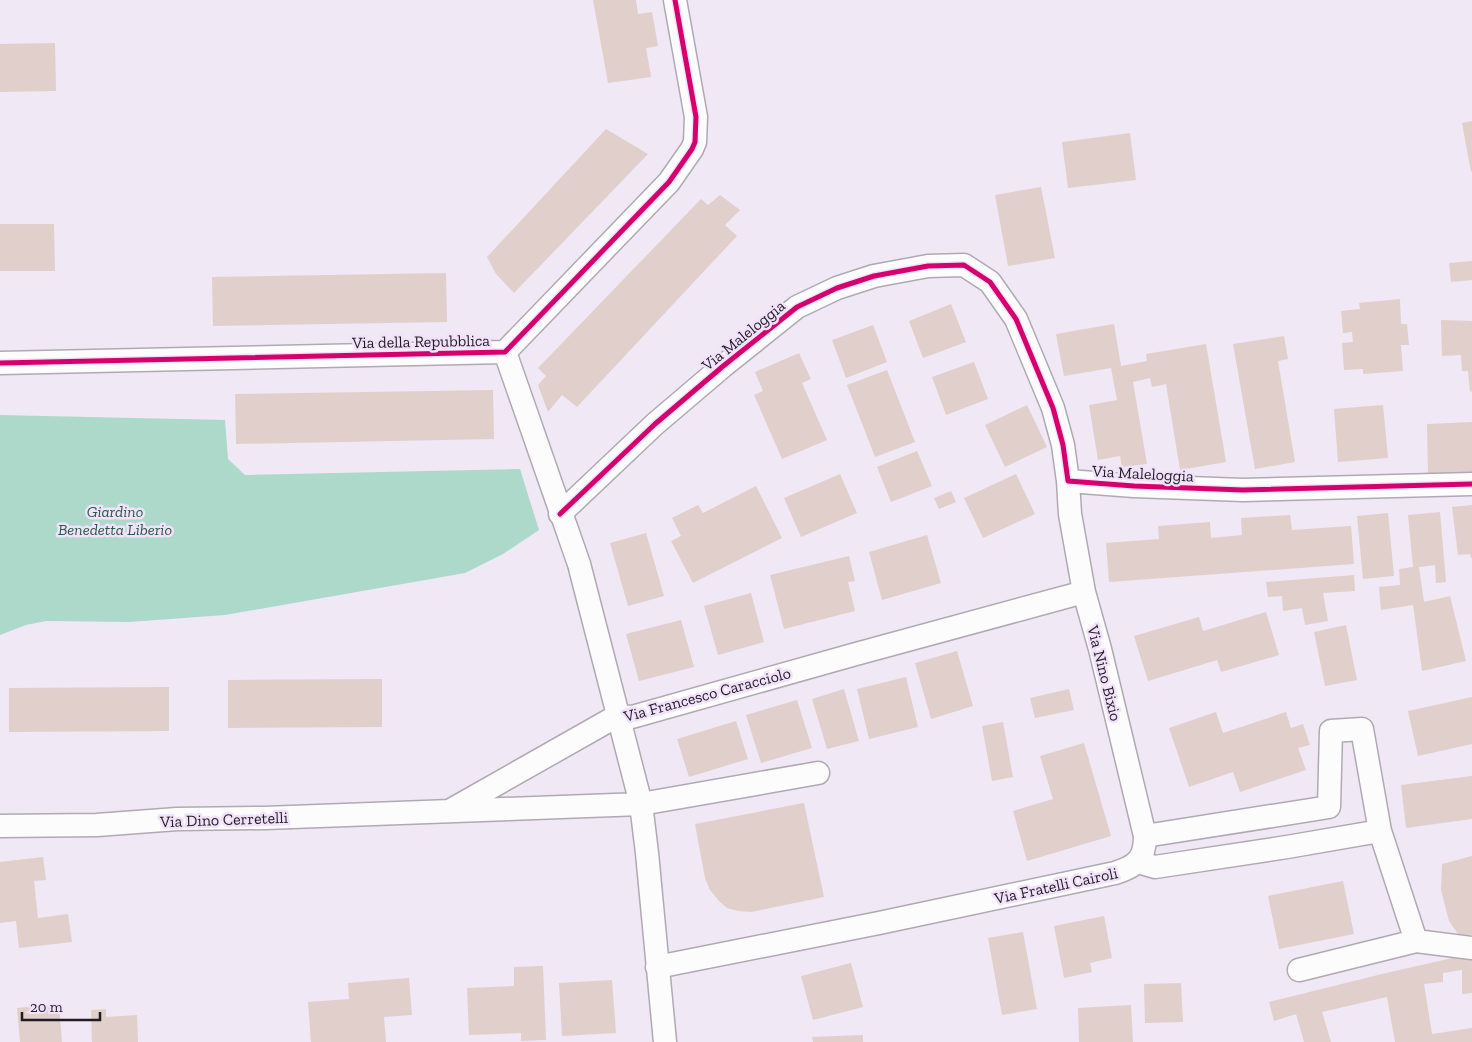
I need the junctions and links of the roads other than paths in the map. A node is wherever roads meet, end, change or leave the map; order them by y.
1 (676, 0) edge
2 (505, 352) junction
3 (0, 363) edge
4 (1068, 481) junction
5 (1472, 484) edge
6 (560, 514) junction
7 (1084, 592) junction
8 (618, 716) junction
9 (818, 773) dead end
10 (640, 804) junction
11 (448, 812) junction
12 (0, 826) edge
13 (1380, 831) junction
14 (1146, 836) junction
15 (1138, 862) junction
16 (1416, 941) junction
17 (1472, 948) edge
18 (657, 967) junction
19 (1299, 970) dead end
20 (665, 1042) edge

1 - 2 street, Via della Repubblica
2 - 3 street, Via della Repubblica
2 - 6 street, Via della Repubblica
4 - 5 street, Via Maleloggia
4 - 6 street, Via Maleloggia
4 - 7 street, Via Nino Bixio
6 - 8 street, Via della Repubblica
7 - 8 street, Via Francesco Caracciolo
7 - 14 street, Via Nino Bixio
8 - 10 street, Via Francesco Caracciolo
8 - 11 street, Via Dino Cerretelli
9 - 10 street, Via Dino Cerretelli
10 - 11 street, Via Dino Cerretelli
10 - 18 street, Via Francesco Caracciolo
11 - 12 street, Via Dino Cerretelli
13 - 14 street
13 - 15 street, Via Fratelli Cairoli
13 - 16 street
14 - 15 street, Via Nino Bixio
15 - 18 street, Via Fratelli Cairoli
16 - 17 street
16 - 19 street
18 - 20 street, Via Francesco Caracciolo

